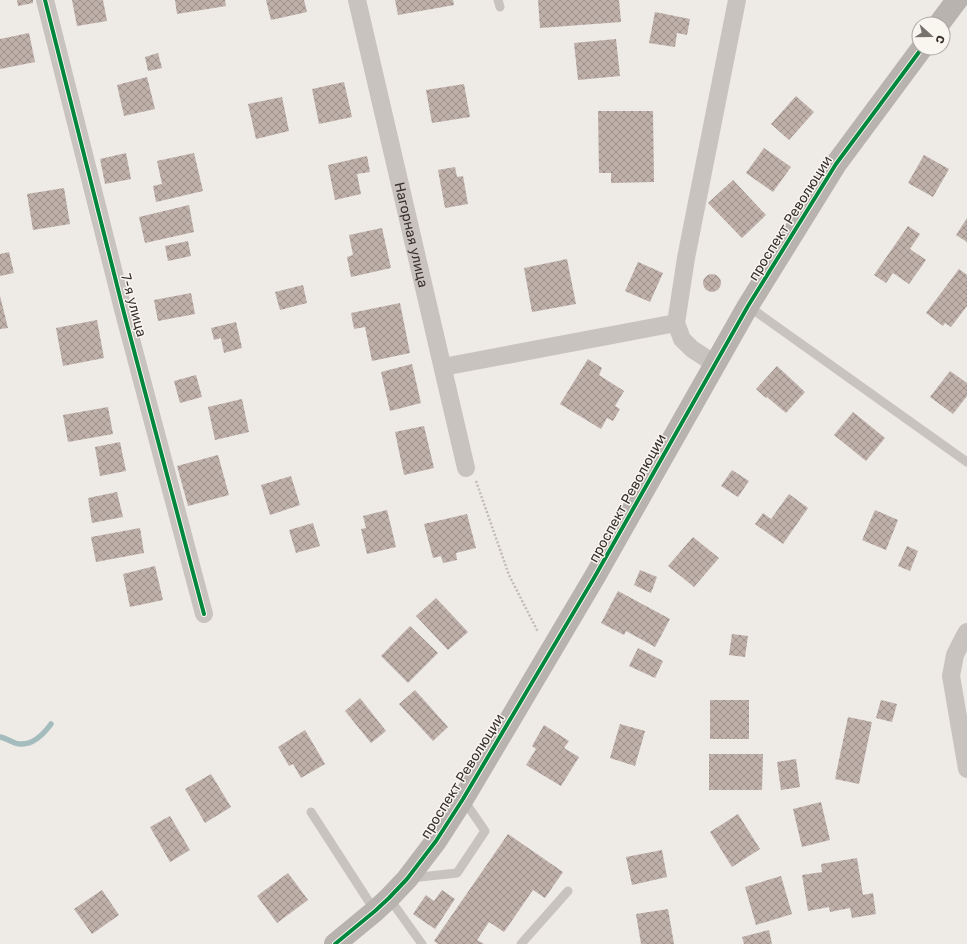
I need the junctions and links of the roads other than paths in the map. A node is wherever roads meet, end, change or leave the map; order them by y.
1 (45, 0) edge
2 (358, 0) edge
3 (737, 0) edge
4 (957, 0) edge
5 (945, 16) edge
6 (916, 56) edge
7 (748, 306) junction
8 (676, 323) junction
9 (715, 364) junction
10 (443, 367) junction
11 (967, 462) edge
12 (466, 468) road end
13 (204, 614) dead end
14 (967, 632) edge
15 (967, 769) edge
16 (463, 799) junction
17 (311, 812) dead end
18 (407, 879) junction
19 (568, 891) dead end
20 (382, 905) junction
21 (335, 944) edge
22 (422, 944) edge
23 (521, 944) edge

1 - 13 street, 7-я улица
2 - 10 street, Нагорная улица
3 - 8 street
4 - 5 street
6 - 7 street, проспект Революции
7 - 9 street, проспект Революции
7 - 11 lane
8 - 9 street
8 - 10 street
9 - 16 street, проспект Революции
10 - 12 street, Нагорная улица
14 - 15 street
16 - 18 street, проспект Революции
16 - 18 lane
17 - 20 lane
18 - 20 street, проспект Революции
19 - 23 lane
20 - 21 street, проспект Революции
20 - 22 lane

